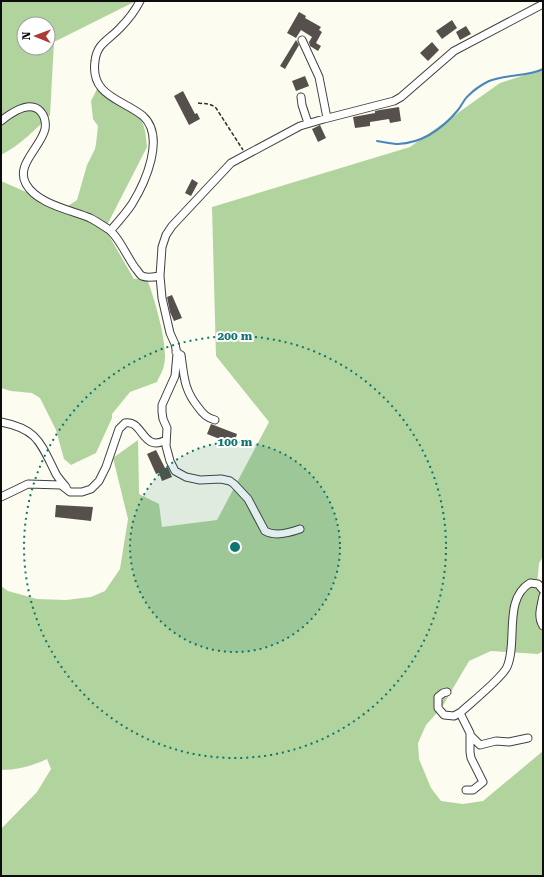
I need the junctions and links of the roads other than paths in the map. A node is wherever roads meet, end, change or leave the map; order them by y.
1 (140, 1) edge
2 (543, 4) edge
3 (302, 40) dead end
4 (301, 98) dead end
5 (327, 118) junction
6 (1, 121) edge
7 (308, 123) junction
8 (111, 230) junction
9 (160, 276) junction
10 (176, 352) junction
11 (215, 420) dead end
12 (1, 422) edge
13 (166, 440) junction
14 (68, 490) junction
15 (1, 497) edge
16 (300, 530) dead end
17 (543, 590) edge
18 (543, 596) edge
19 (543, 626) edge
20 (447, 692) dead end
21 (460, 713) junction
22 (471, 736) junction
23 (528, 738) dead end
24 (466, 790) dead end

1 - 8 street
2 - 5 street
3 - 5 street
4 - 7 street
5 - 7 street
6 - 8 street
7 - 9 street
8 - 9 street
9 - 10 street
10 - 11 street
10 - 13 street
12 - 14 street
13 - 14 street
13 - 16 street
14 - 15 street
17 - 21 street
18 - 19 street
20 - 21 street
21 - 22 street
22 - 23 street
22 - 24 street

